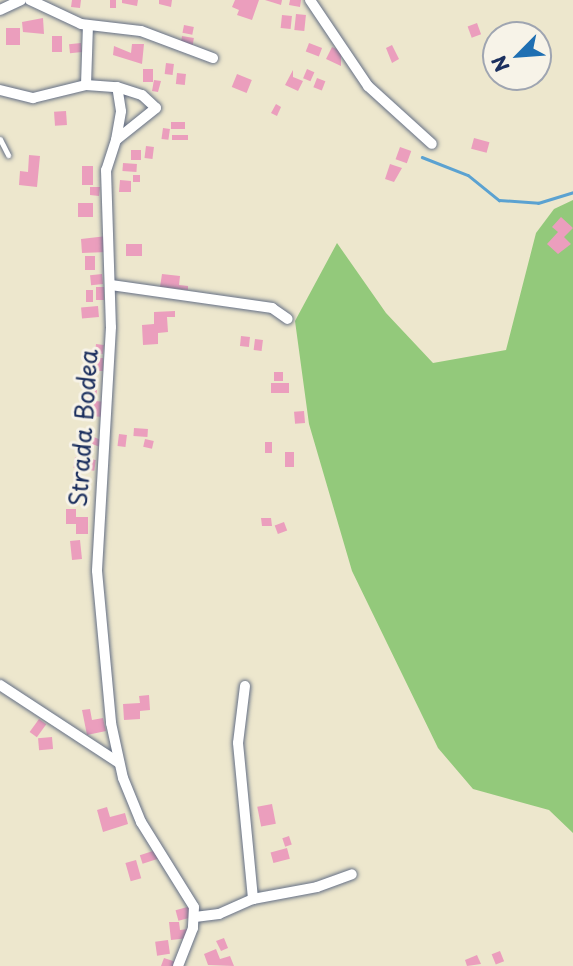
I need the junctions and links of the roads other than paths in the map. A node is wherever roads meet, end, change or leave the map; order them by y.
1 (22, 0) edge
2 (30, 0) edge
3 (310, 0) edge
4 (0, 10) edge
5 (88, 26) junction
6 (213, 58) dead end
7 (86, 85) junction
8 (117, 87) junction
9 (0, 90) edge
10 (0, 139) edge
11 (116, 140) junction
12 (432, 144) dead end
13 (8, 155) dead end
14 (111, 285) junction
15 (288, 319) dead end
16 (0, 685) edge
17 (245, 687) dead end
18 (119, 764) junction
19 (352, 874) dead end
20 (253, 899) junction
21 (195, 917) junction
22 (178, 966) edge

1 - 4 street
2 - 5 street
3 - 12 street
5 - 6 street
5 - 7 street
7 - 8 street
7 - 9 street
8 - 11 street, Strada Bodea
8 - 11 street
10 - 13 lane
11 - 14 street, Strada Bodea
14 - 15 street
14 - 18 street, Strada Bodea
16 - 18 street
17 - 20 street
18 - 21 street, Strada Bodea
19 - 20 street
20 - 21 street
21 - 22 street

